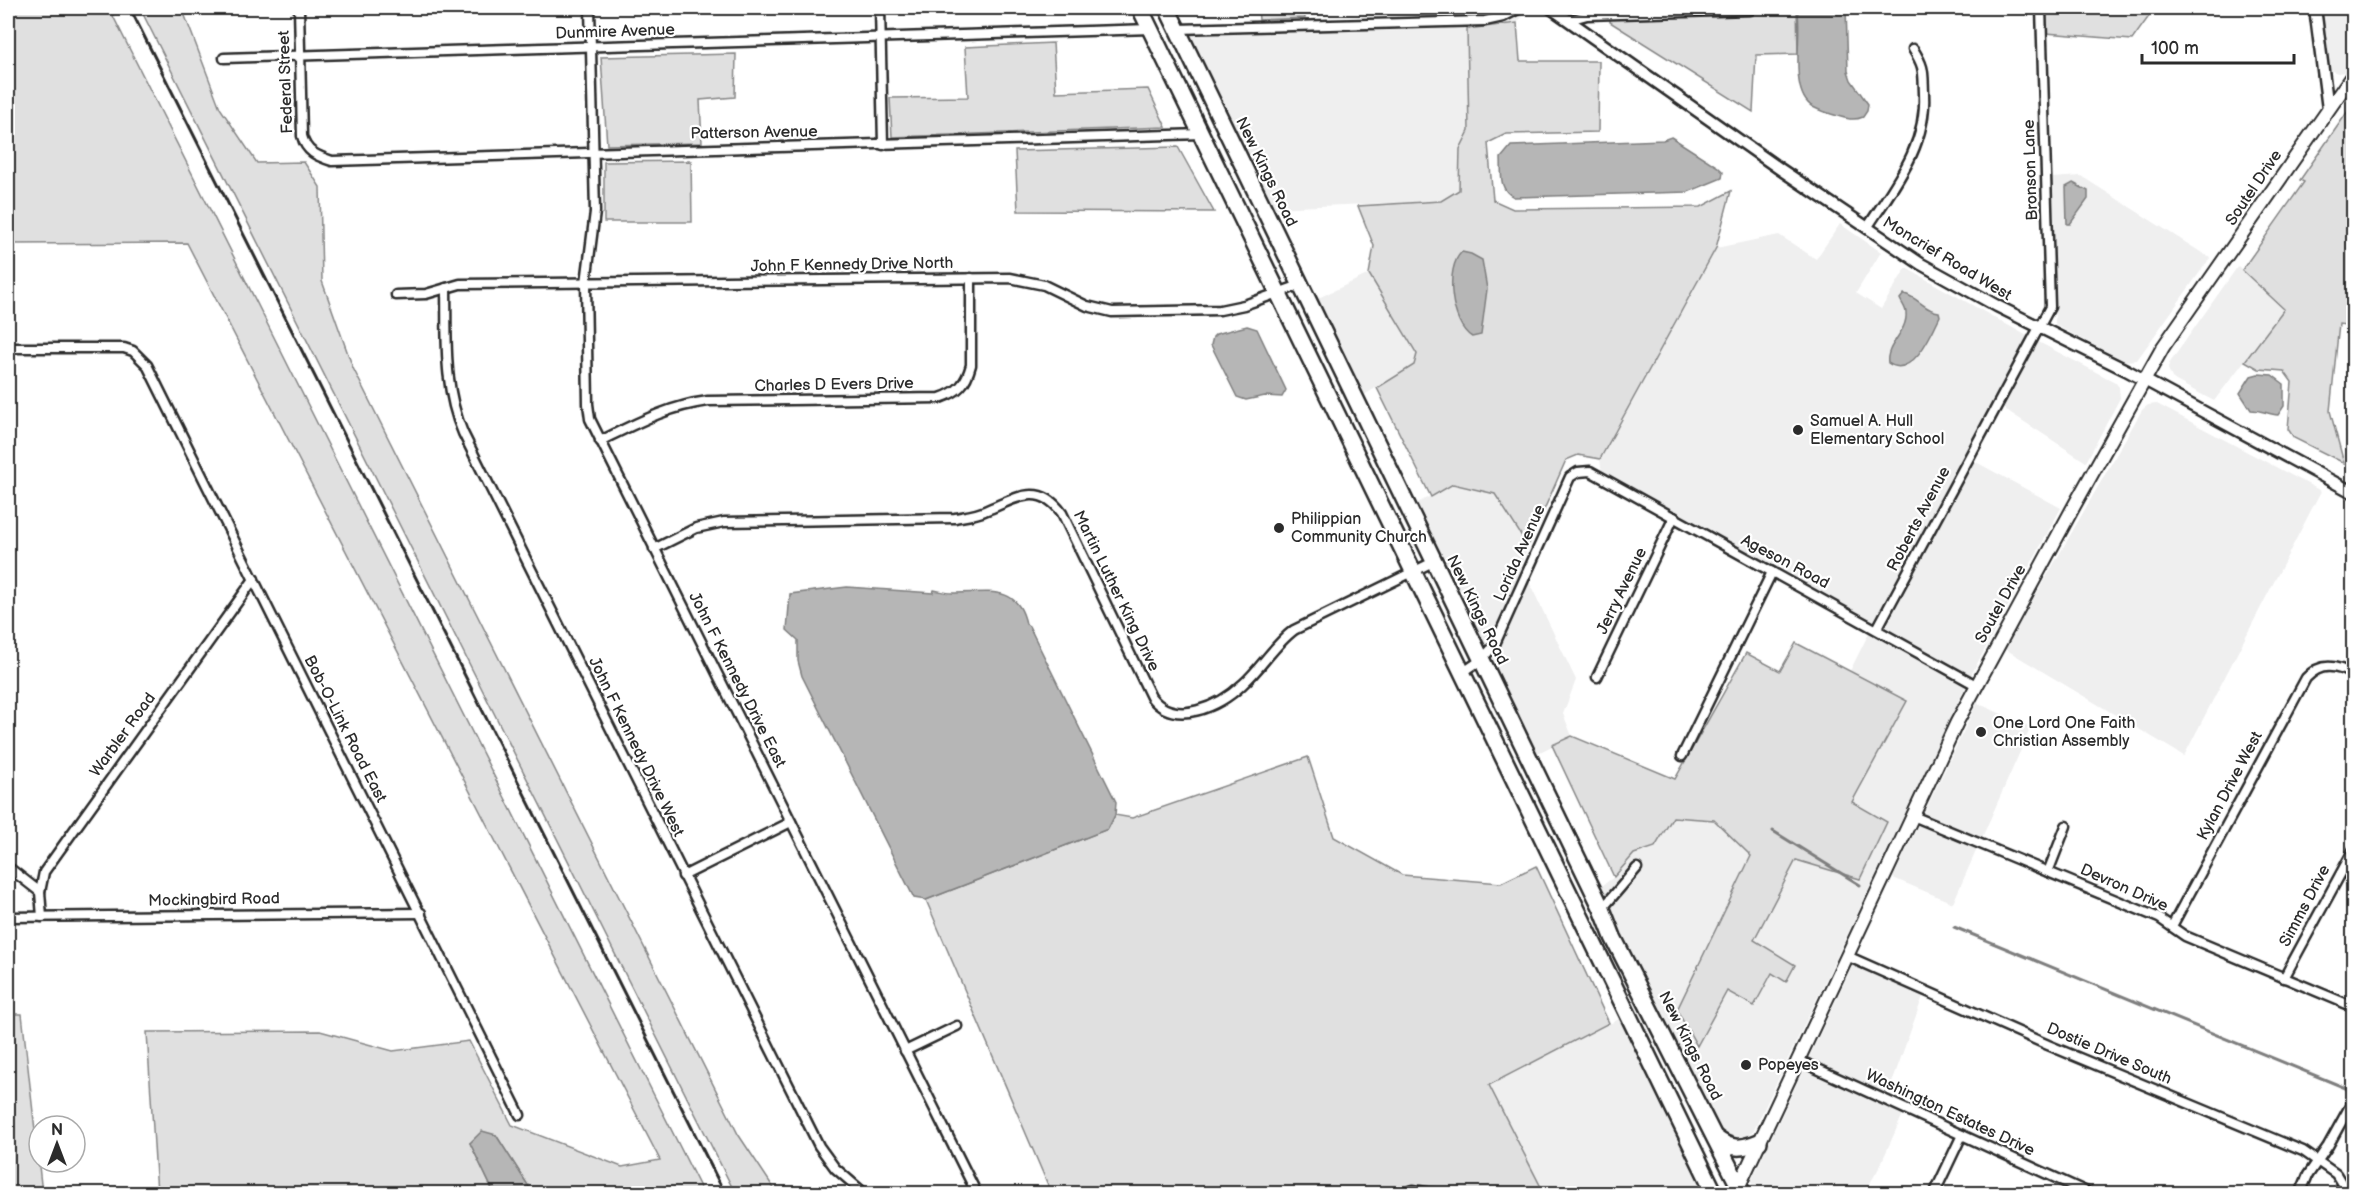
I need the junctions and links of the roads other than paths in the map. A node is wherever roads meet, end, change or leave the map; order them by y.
1 (299, 8) edge
2 (590, 8) edge
3 (880, 8) edge
4 (1140, 8) edge
5 (1167, 8) edge
6 (1520, 8) edge
7 (1551, 8) edge
8 (2041, 8) edge
9 (2315, 8) edge
10 (1750, 10) dead end
11 (1569, 20) junction
12 (1151, 29) junction
13 (1178, 29) junction
14 (880, 38) junction
15 (591, 48) junction
16 (1913, 49) dead end
17 (300, 56) junction
18 (224, 58) dead end
19 (2354, 73) edge
20 (2328, 109) junction
21 (1201, 134) junction
22 (883, 145) junction
23 (310, 152) joint
24 (594, 153) junction
25 (1867, 228) junction
26 (971, 278) junction
27 (586, 283) junction
28 (1300, 285) junction
29 (446, 288) junction
30 (1279, 292) junction
31 (396, 295) dead end
32 (2039, 328) junction
33 (8, 348) edge
34 (2144, 380) junction
35 (600, 441) junction
36 (1578, 471) joint
37 (2354, 493) edge
38 (1674, 517) junction
39 (654, 549) junction
40 (1434, 562) junction
41 (1413, 571) junction
42 (1772, 572) junction
43 (254, 579) junction
44 (1877, 629) junction
45 (1481, 660) junction
46 (1462, 672) junction
47 (2354, 675) edge
48 (1597, 677) dead end
49 (1976, 685) junction
50 (1682, 756) dead end
51 (1913, 816) junction
52 (791, 822) junction
53 (2066, 826) dead end
54 (2354, 849) edge
55 (8, 867) edge
56 (1637, 868) dead end
57 (2048, 872) junction
58 (683, 876) junction
59 (40, 892) junction
60 (1602, 909) junction
61 (421, 913) junction
62 (8, 917) edge
63 (42, 917) junction
64 (2172, 926) junction
65 (1613, 937) junction
66 (1593, 941) junction
67 (1847, 956) junction
68 (2284, 978) junction
69 (2354, 1007) edge
70 (957, 1026) dead end
71 (906, 1050) junction
72 (1798, 1060) junction
73 (2354, 1099) edge
74 (520, 1115) dead end
75 (1962, 1135) junction
76 (1716, 1138) junction
77 (1759, 1142) junction
78 (2318, 1160) junction
79 (1737, 1191) edge
80 (865, 1194) edge
81 (977, 1194) edge
82 (1403, 1194) edge
83 (1438, 1194) edge
84 (1715, 1194) edge
85 (1934, 1194) edge
86 (2091, 1194) edge
87 (2300, 1194) edge
88 (2348, 1194) edge

1 - 17 street, Federal Street
2 - 15 street, John F Kennedy Drive East
3 - 14 street
4 - 12 highway
5 - 13 highway, New Kings Road
6 - 13 street
7 - 11 main road, Moncrief Road West
8 - 32 street, Bronson Lane
9 - 20 main road
10 - 11 street
11 - 25 main road, Moncrief Road West
12 - 14 street, Dunmire Avenue
12 - 21 highway
13 - 28 highway, New Kings Road
14 - 15 street, Dunmire Avenue
14 - 22 street
15 - 17 street, Dunmire Avenue
15 - 24 street, John F Kennedy Drive East
16 - 25 street
17 - 18 street, Dunmire Avenue
17 - 23 street, Federal Street
19 - 20 main road, Soutel Drive
20 - 34 main road, Soutel Drive
21 - 22 street, Patterson Avenue
21 - 30 highway
22 - 24 street, Patterson Avenue
23 - 24 street, Patterson Avenue
24 - 27 street, John F Kennedy Drive East
25 - 32 main road, Moncrief Road West
26 - 27 street, John F Kennedy Drive North
26 - 30 street, John F Kennedy Drive North
26 - 35 street, Charles D Evers Drive
27 - 29 street, John F Kennedy Drive North
27 - 35 street, John F Kennedy Drive East
28 - 30 street, John F Kennedy Drive North
28 - 40 highway, New Kings Road
29 - 31 street, John F Kennedy Drive North
29 - 58 street, John F Kennedy Drive West
30 - 41 highway
32 - 34 main road, Moncrief Road West
32 - 44 street, Roberts Avenue
33 - 43 street, Bob-O-Link Road East
34 - 37 main road, Moncrief Road West
34 - 49 main road, Soutel Drive
35 - 39 street, John F Kennedy Drive East
36 - 38 street, Ageson Road
36 - 45 street, Lorida Avenue
38 - 42 street, Ageson Road
38 - 48 street, Jerry Avenue
39 - 41 street, Martin Luther King Drive
39 - 52 street, John F Kennedy Drive East
40 - 41 street, Martin Luther King Drive
40 - 45 highway, New Kings Road
41 - 46 highway
42 - 44 street, Ageson Road
42 - 50 street
43 - 59 street, Warbler Road
43 - 61 street, Bob-O-Link Road East
44 - 49 street, Ageson Road
45 - 46 street, Lorida Avenue
45 - 60 highway, New Kings Road
46 - 66 highway
47 - 64 street, Kylan Drive West
49 - 51 main road, Soutel Drive
51 - 57 street, Devron Drive
51 - 67 main road, Soutel Drive
52 - 58 street
52 - 71 street, John F Kennedy Drive East
53 - 57 street
54 - 68 street, Simms Drive
55 - 59 street
56 - 60 street
57 - 64 street, Devron Drive
58 - 80 street, John F Kennedy Drive West
59 - 63 street, Warbler Road
60 - 65 highway, New Kings Road
61 - 63 street, Mockingbird Road
61 - 74 street, Bob-O-Link Road East
62 - 63 street, Mockingbird Road
64 - 68 street, Devron Drive
65 - 66 street
65 - 76 highway, New Kings Road
66 - 84 highway
67 - 72 main road, Soutel Drive
67 - 78 street, Dostie Drive South
68 - 69 street, Devron Drive
70 - 71 street
71 - 81 street, John F Kennedy Drive East
72 - 75 street, Washington Estates Drive
72 - 77 main road, Soutel Drive
73 - 78 street
75 - 85 street
75 - 86 street, Washington Estates Drive
76 - 77 highway
76 - 79 highway, New Kings Road
77 - 79 main road, Soutel Drive
78 - 87 street
78 - 88 street, Dostie Drive South
82 - 83 street

